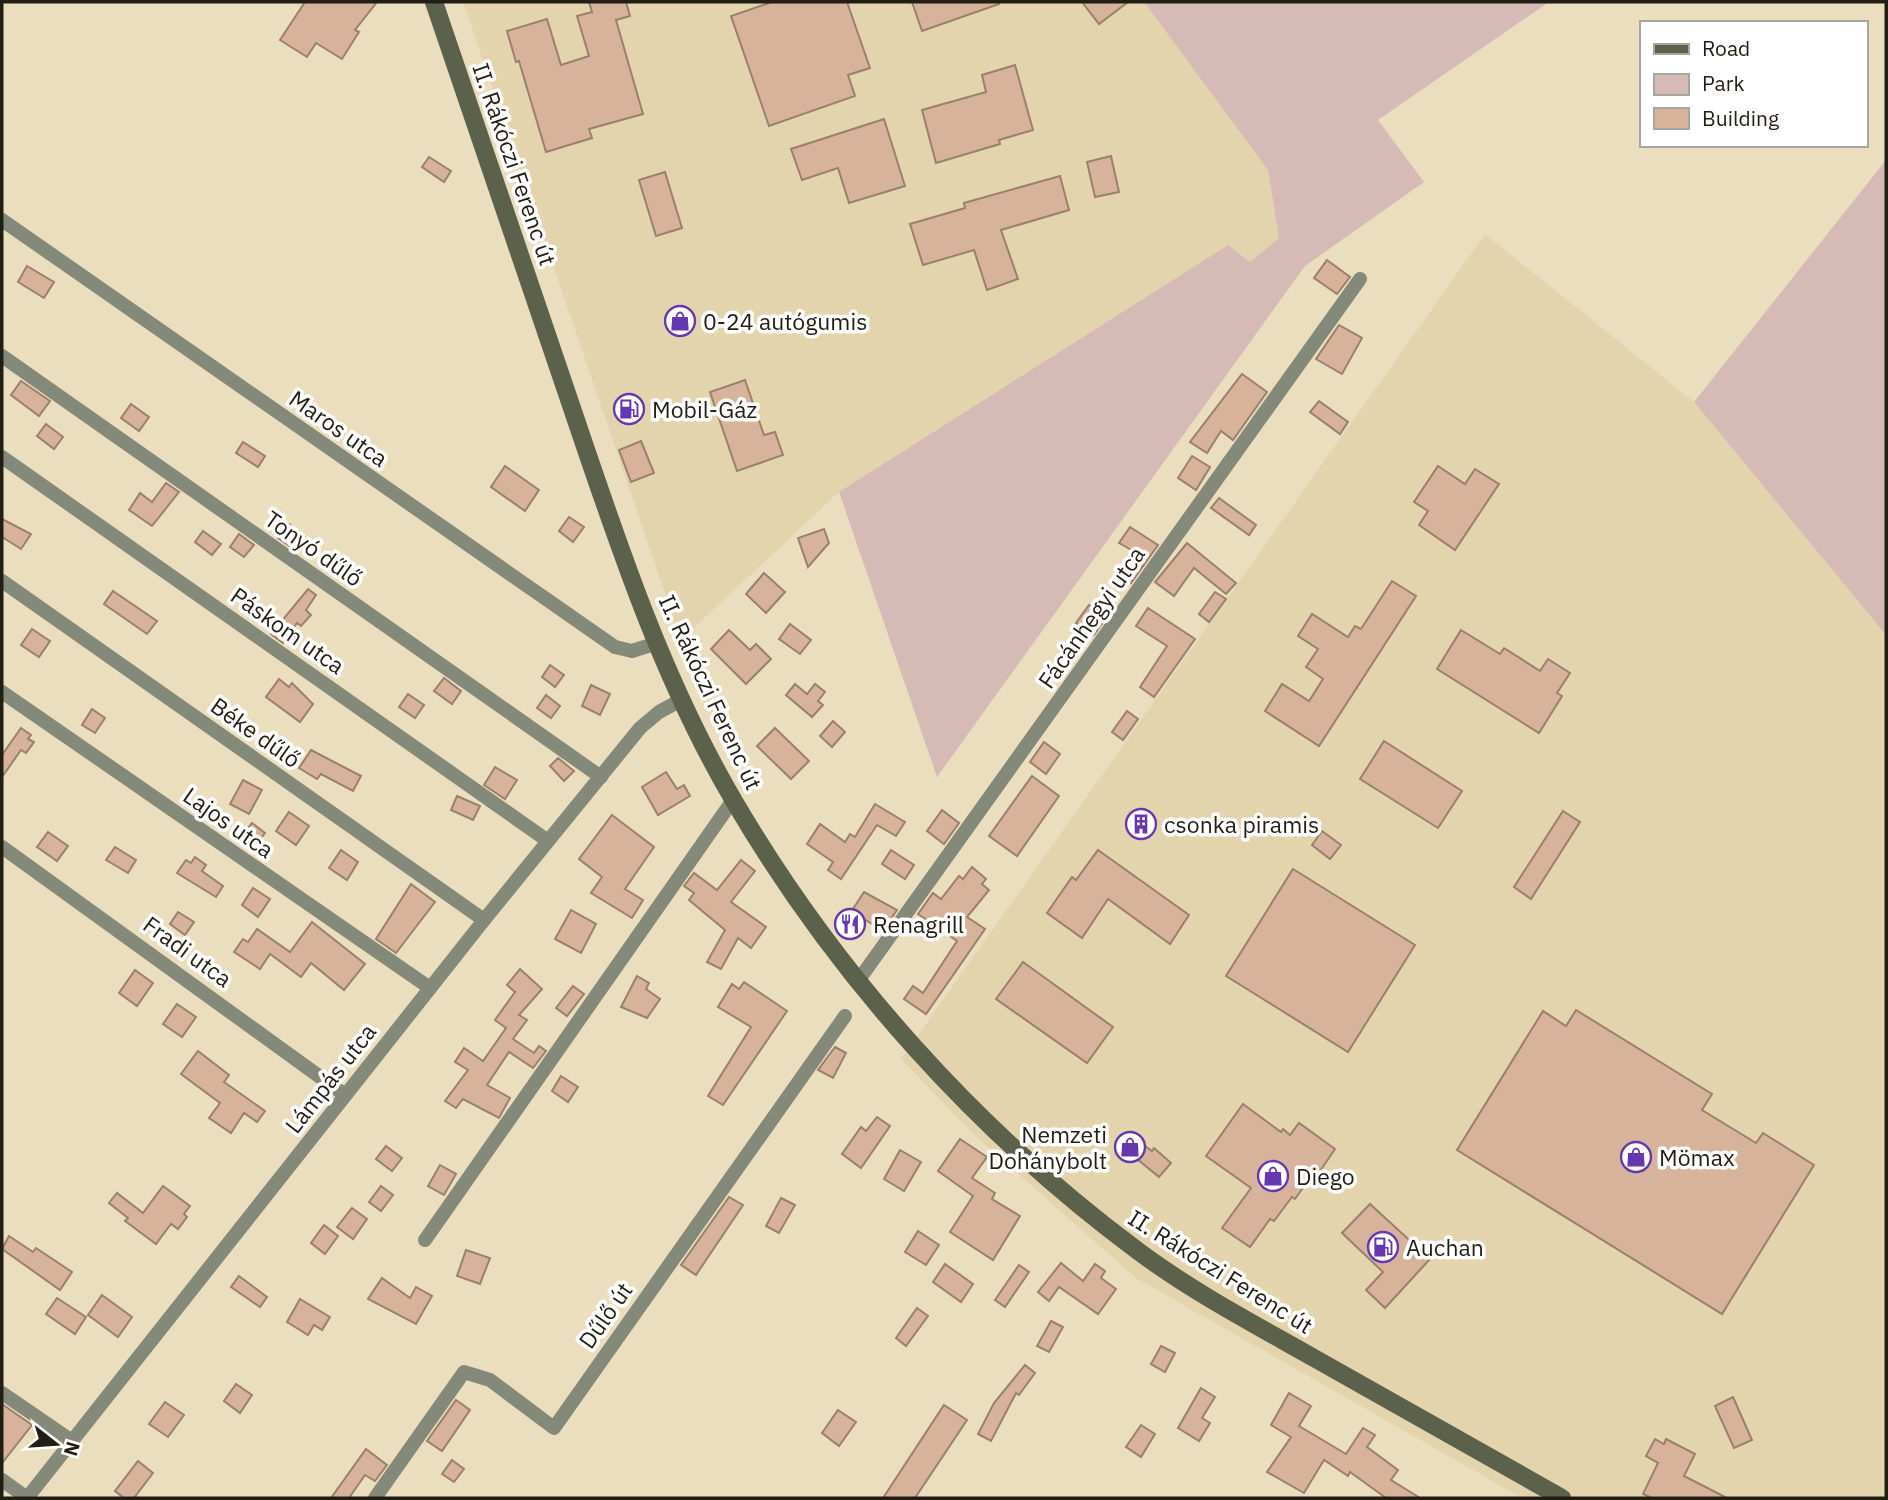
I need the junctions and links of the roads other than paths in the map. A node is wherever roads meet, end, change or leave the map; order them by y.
1 (434, 2) edge
2 (2, 220) edge
3 (1360, 279) dead end
4 (2, 356) edge
5 (2, 457) edge
6 (2, 581) edge
7 (657, 643) junction
8 (2, 692) edge
9 (683, 699) junction
10 (601, 776) junction
11 (733, 800) junction
12 (548, 841) junction
13 (2, 847) edge
14 (484, 920) junction
15 (858, 981) junction
16 (430, 988) junction
17 (845, 1016) dead end
18 (345, 1096) junction
19 (425, 1240) dead end
20 (2, 1392) edge
21 (72, 1441) junction
22 (2, 1480) edge
23 (27, 1498) edge
24 (376, 1498) edge
25 (1562, 1498) edge

1 - 7 main road, II. Rákóczi Ferenc út
2 - 7 street, Maros utca
3 - 15 street, Fácánhegyi utca
4 - 10 street, Tonyó dűlő
5 - 12 street, Páskom utca
6 - 14 street, Béke dűlő
7 - 9 main road, II. Rákóczi Ferenc út
8 - 16 street, Lajos utca
9 - 10 street, Lámpás utca
9 - 11 main road, II. Rákóczi Ferenc út
10 - 12 street, Lámpás utca
11 - 15 main road, II. Rákóczi Ferenc út
11 - 19 street
12 - 14 street, Lámpás utca
13 - 18 street, Fradi utca
14 - 16 street, Lámpás utca
15 - 25 main road, II. Rákóczi Ferenc út
16 - 18 street, Lámpás utca
17 - 24 street, Dűlő út
18 - 21 street, Lámpás utca
20 - 21 street
21 - 23 street, Lámpás utca
22 - 23 street

